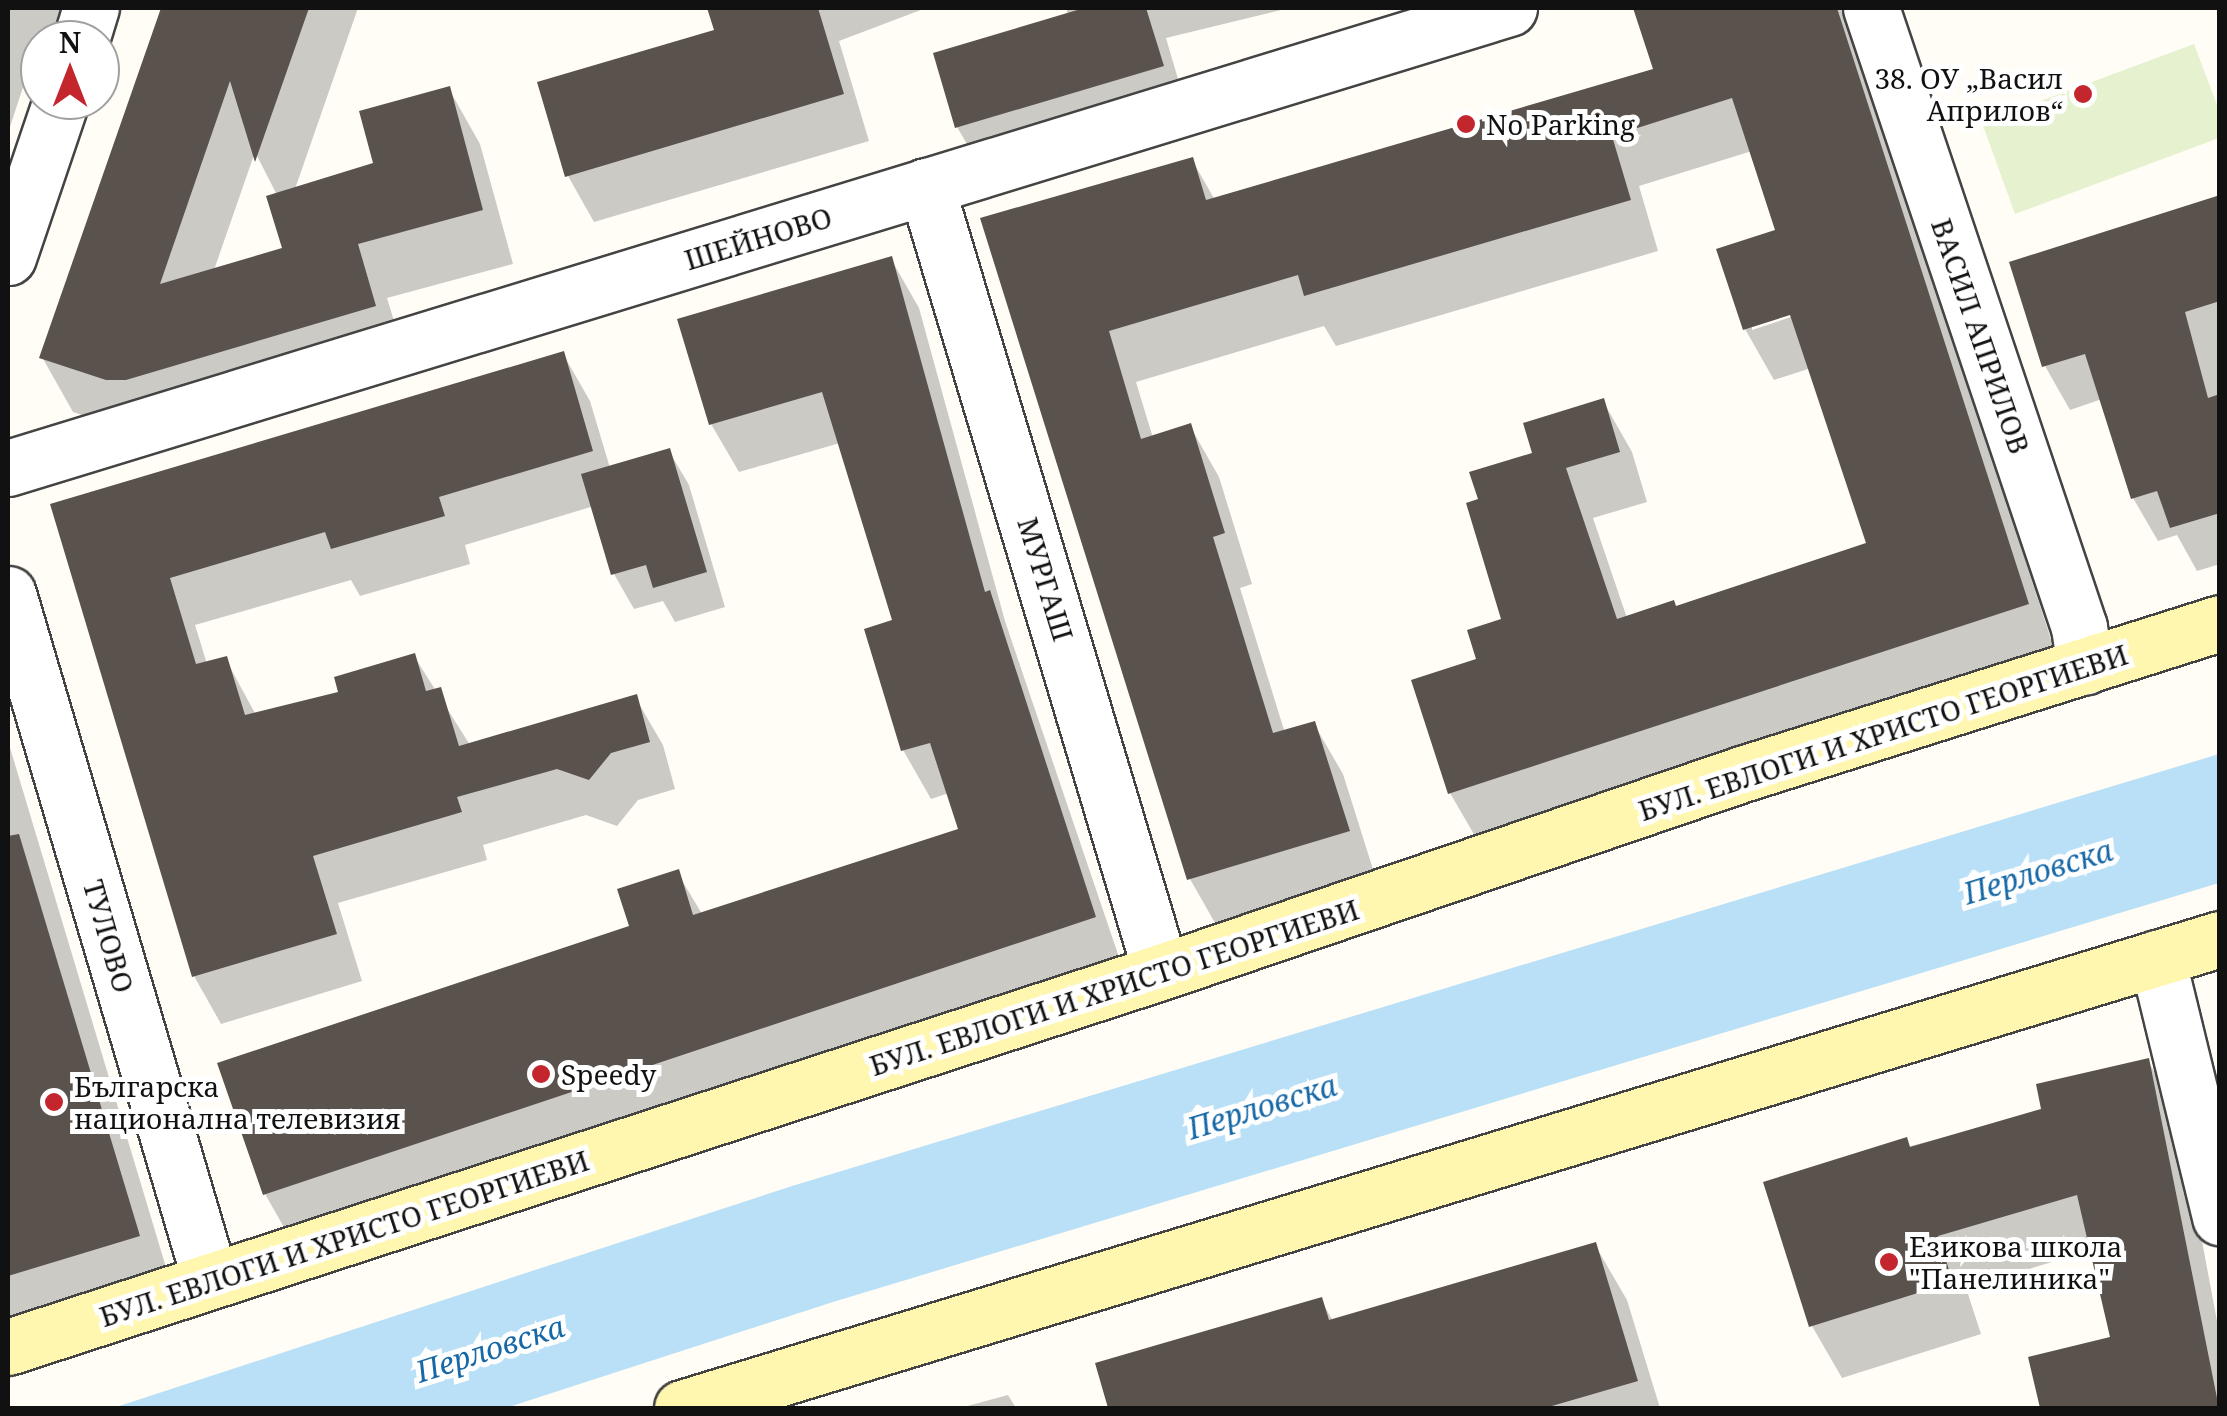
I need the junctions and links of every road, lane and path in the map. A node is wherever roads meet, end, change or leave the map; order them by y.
1 (1509, 8) edge
2 (1870, 8) edge
3 (54, 120) edge
4 (926, 186) junction
5 (8, 257) edge
6 (8, 468) edge
7 (8, 594) edge
8 (2220, 624) edge
9 (2085, 667) junction
10 (2220, 939) edge
11 (2157, 958) junction
12 (1162, 972) junction
13 (2220, 1217) edge
14 (210, 1279) junction
15 (8, 1347) edge
16 (800, 1391) edge
17 (682, 1408) edge

1 - 4 street, ШЕЙНОВО
2 - 9 street, ВАСИЛ АПРИЛОВ
3 - 5 street
4 - 6 street, ШЕЙНОВО
4 - 12 street, МУРГАШ
7 - 14 street, ТУЛОВО
8 - 9 main road, БУЛ. ЕВЛОГИ И ХРИСТО ГЕОРГИЕВИ
9 - 12 main road, БУЛ. ЕВЛОГИ И ХРИСТО ГЕОРГИЕВИ
10 - 11 main road
11 - 13 street
11 - 16 main road
12 - 14 main road, БУЛ. ЕВЛОГИ И ХРИСТО ГЕОРГИЕВИ
14 - 15 main road, БУЛ. ЕВЛОГИ И ХРИСТО ГЕОРГИЕВИ
16 - 17 main road

